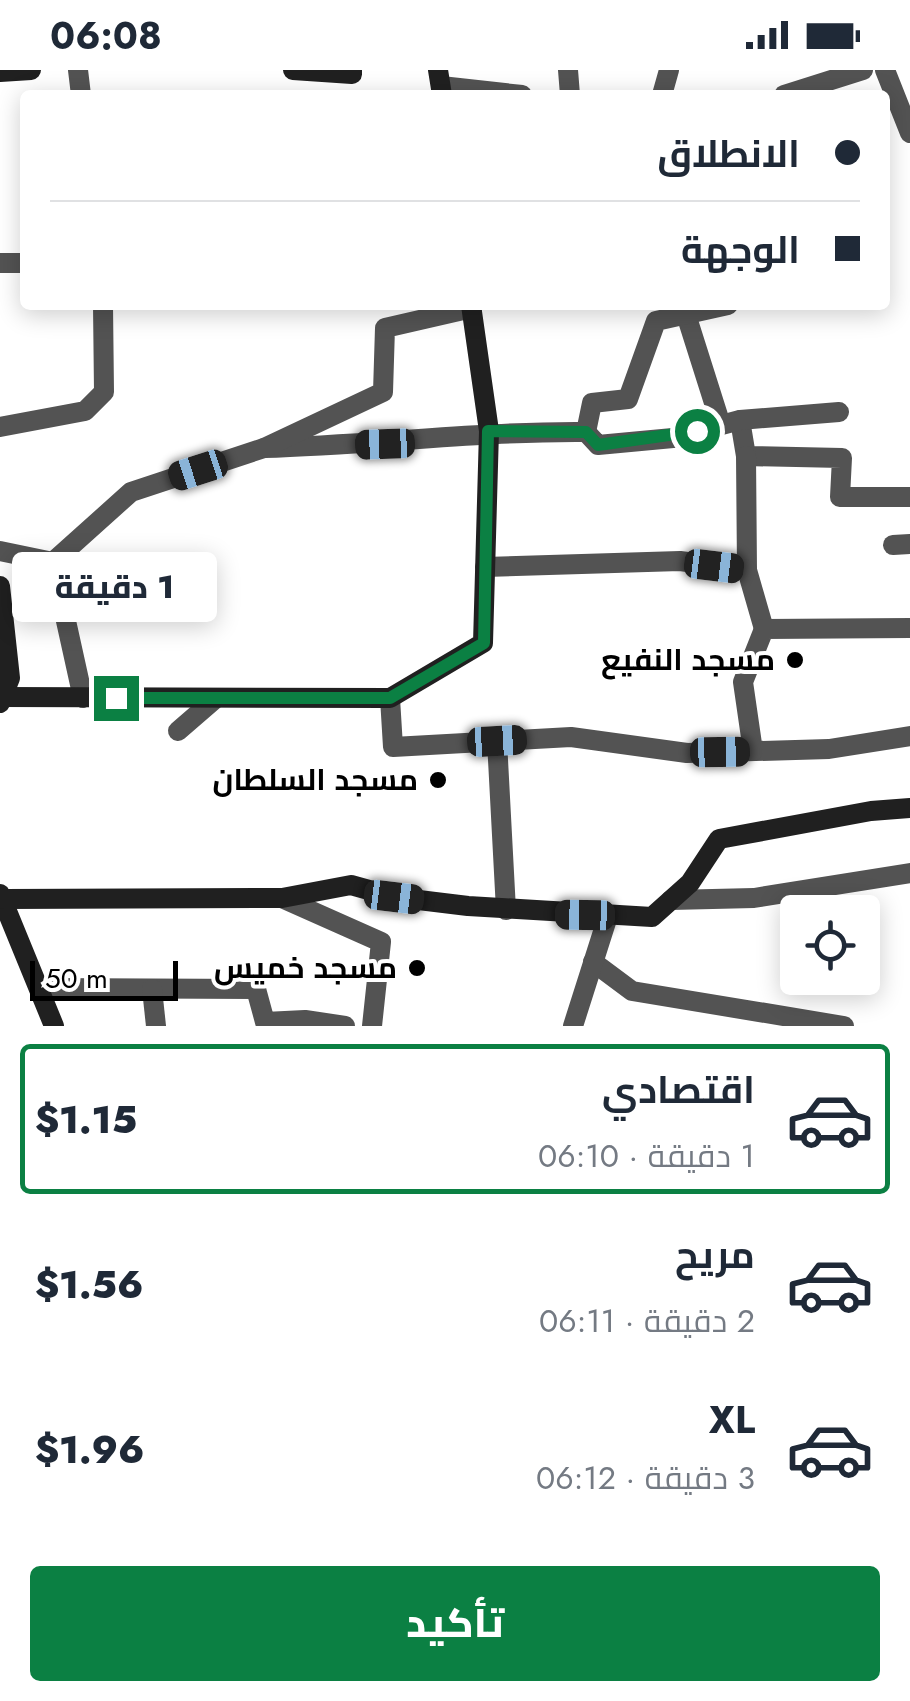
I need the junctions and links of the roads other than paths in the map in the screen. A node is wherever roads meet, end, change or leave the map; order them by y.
1 (31, 70) edge
2 (293, 70) edge
3 (352, 70) edge
4 (863, 70) edge
5 (885, 70) edge
6 (0, 72) edge
7 (820, 83) edge
8 (441, 84) edge
9 (485, 90) edge
10 (910, 133) edge
11 (102, 310) edge
12 (455, 310) edge
13 (472, 310) edge
14 (684, 310) edge
15 (839, 412) dead end
16 (730, 422) junction
17 (0, 427) edge
18 (488, 431) junction
19 (586, 432) junction
20 (264, 448) junction
21 (746, 456) junction
22 (910, 497) edge
23 (0, 551) edge
24 (53, 562) junction
25 (485, 568) junction
26 (747, 570) junction
27 (0, 586) edge
28 (910, 628) edge
29 (764, 629) junction
30 (83, 698) junction
31 (390, 698) junction
32 (1, 699) edge
33 (215, 699) junction
34 (178, 732) dead end
35 (910, 736) edge
36 (497, 741) junction
37 (754, 751) junction
38 (910, 808) edge
39 (910, 872) edge
40 (2, 896) edge
41 (282, 898) junction
42 (671, 900) junction
43 (506, 910) junction
44 (608, 916) junction
45 (594, 962) junction
46 (41, 988) junction
47 (152, 988) junction
48 (54, 1026) edge
49 (156, 1026) edge
50 (346, 1026) edge
51 (372, 1026) edge
52 (573, 1026) edge
53 (844, 1026) edge

1 - 6 street
2 - 3 street
4 - 7 street
5 - 10 street
8 - 9 street
11 - 17 street
12 - 20 street
13 - 18 street
14 - 16 street
14 - 19 street
15 - 16 street
16 - 19 street
16 - 21 street
18 - 19 street
18 - 20 street
18 - 25 street
20 - 24 street
21 - 22 street
21 - 26 street
23 - 24 street
24 - 30 street
25 - 26 street
25 - 31 street
26 - 29 street
27 - 32 street
28 - 29 street
29 - 37 street
30 - 32 street
30 - 33 street
31 - 33 street
31 - 36 street
33 - 34 street
35 - 37 street
36 - 37 street
36 - 43 street
38 - 42 street
39 - 42 street
40 - 41 street
40 - 46 street
41 - 43 street
41 - 51 street
42 - 44 street
43 - 44 street
44 - 45 street
45 - 52 street
45 - 53 street
46 - 47 street
46 - 48 street
47 - 49 street
47 - 50 street

